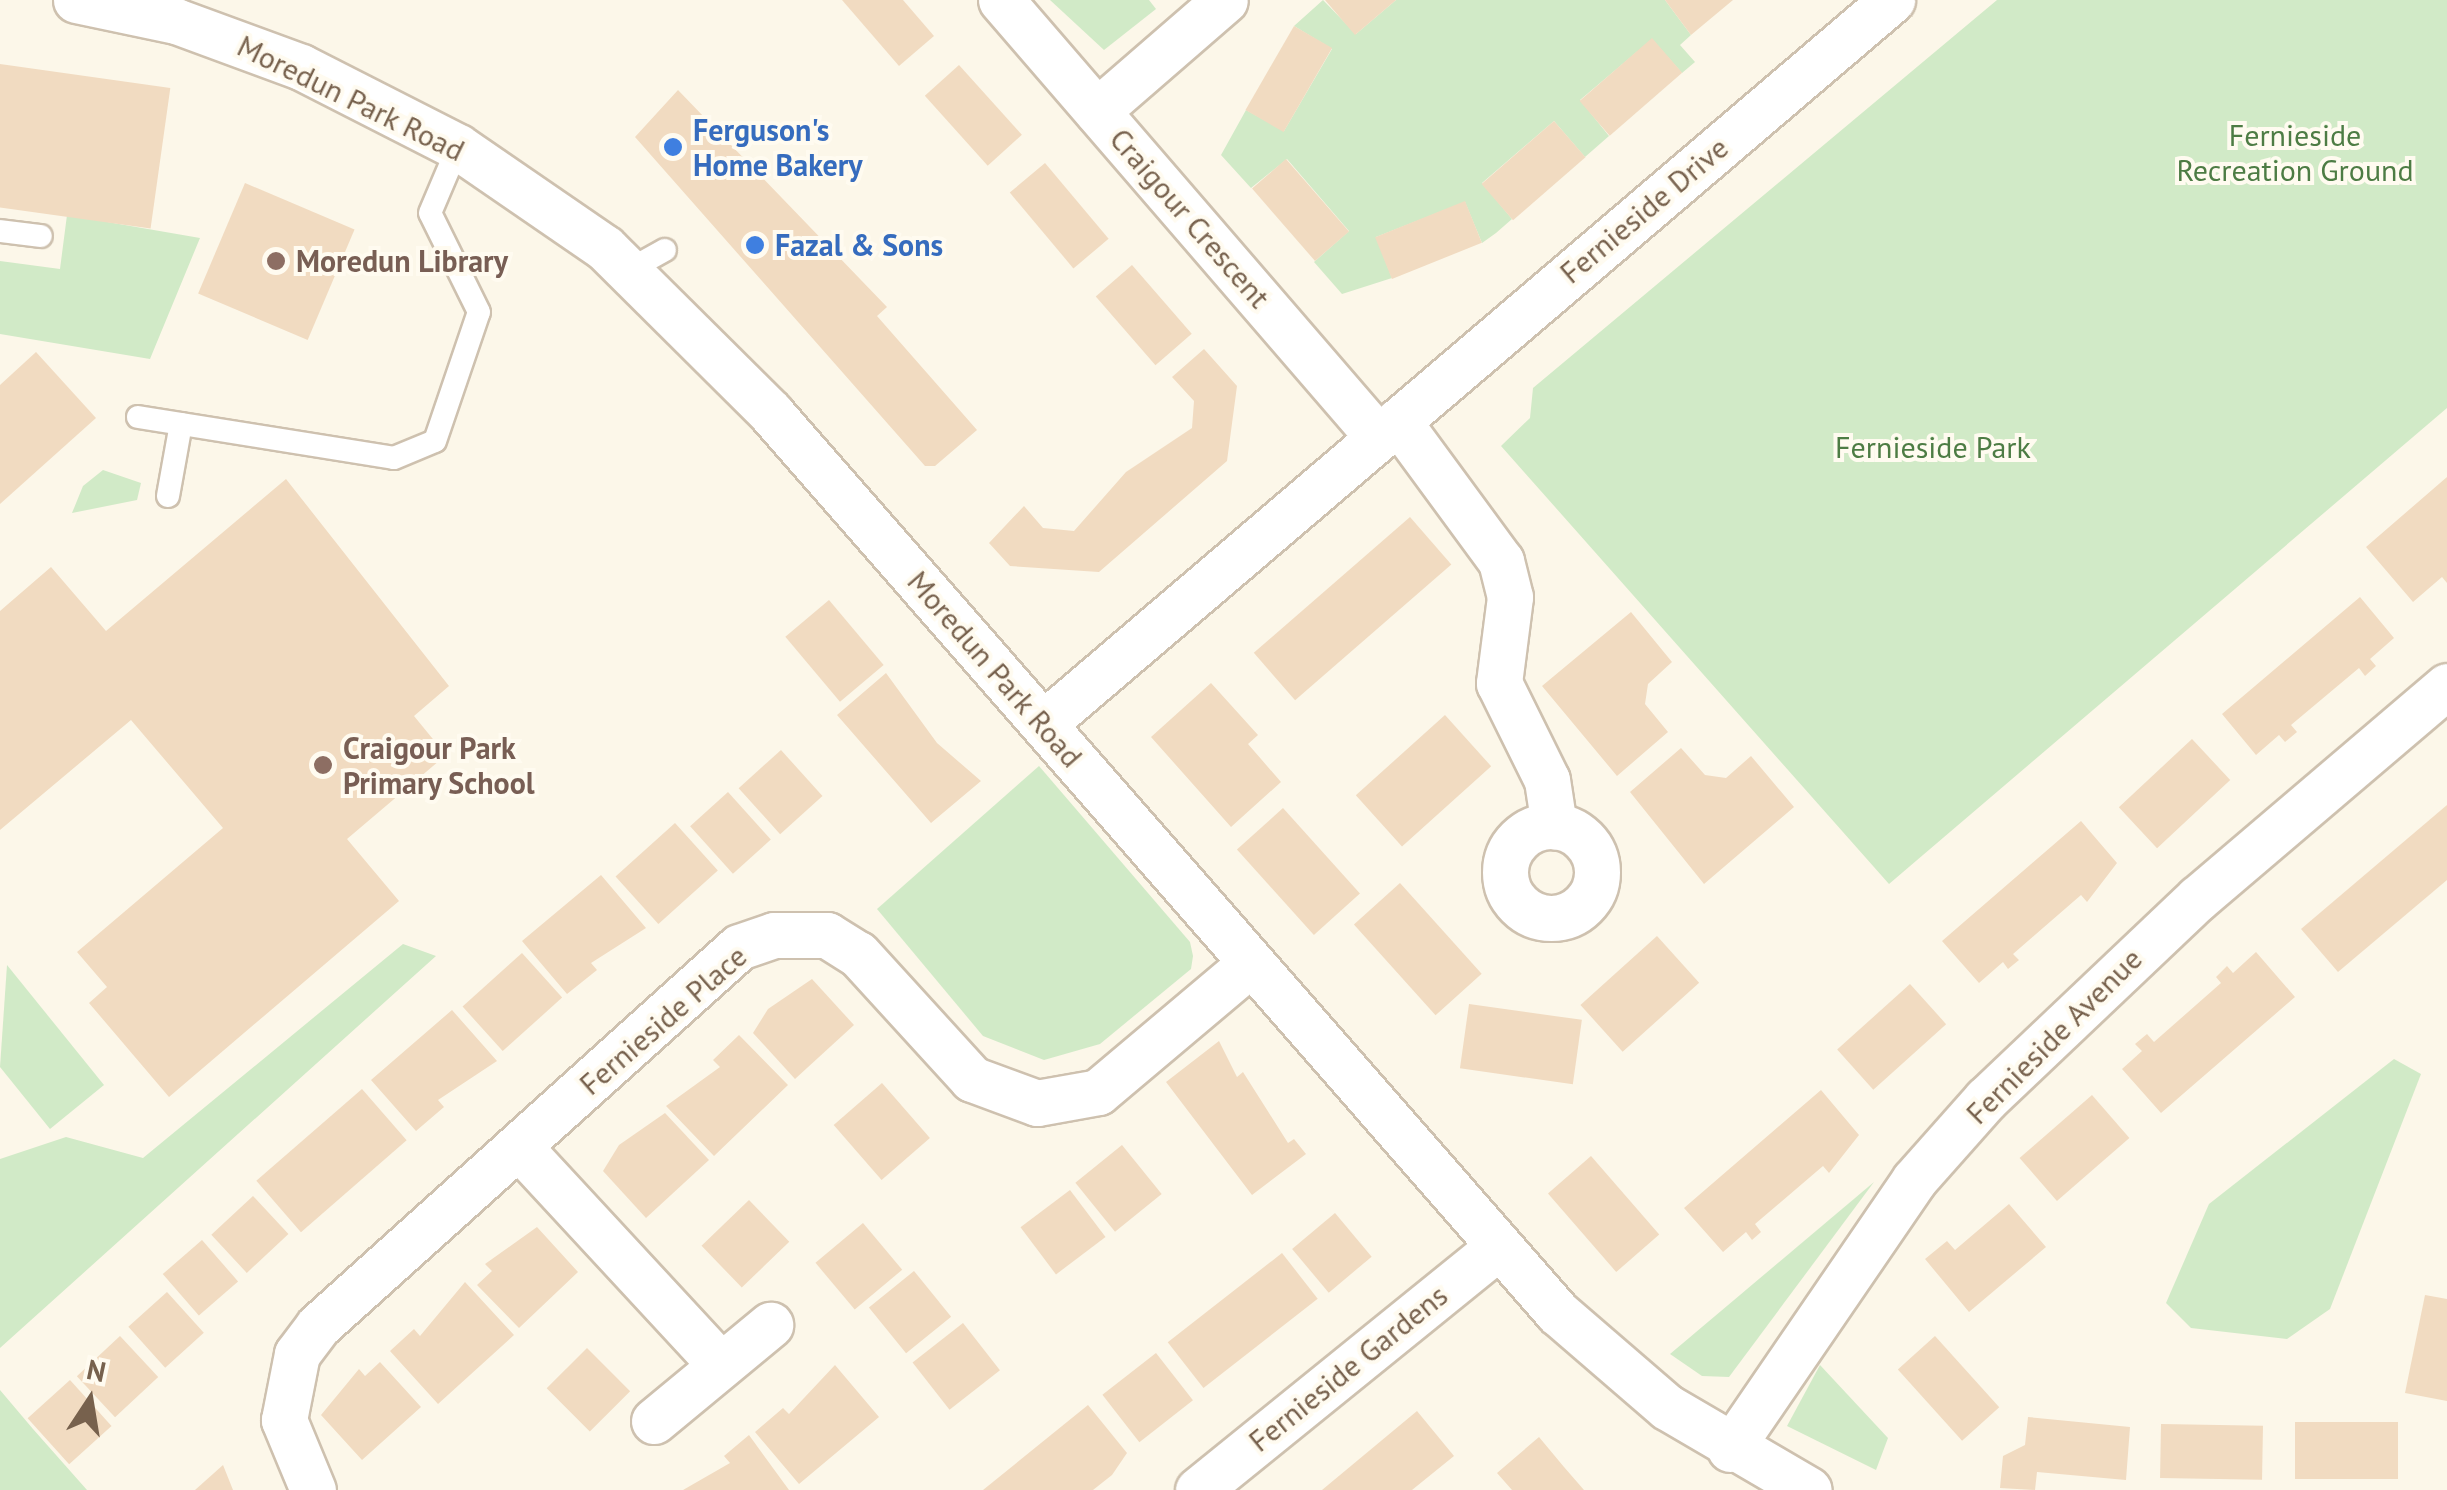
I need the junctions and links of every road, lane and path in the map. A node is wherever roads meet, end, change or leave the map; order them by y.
1 (76, 0) edge
2 (1001, 0) edge
3 (1225, 0) edge
4 (1892, 0) edge
5 (1097, 111) junction
6 (458, 147) junction
7 (0, 232) edge
8 (41, 236) dead end
9 (138, 418) dead end
10 (181, 424) junction
11 (1388, 429) junction
12 (168, 496) dead end
13 (2447, 686) edge
14 (1043, 724) junction
15 (1554, 826) dead end
16 (1250, 964) junction
17 (519, 1147) junction
18 (1498, 1247) junction
19 (770, 1325) dead end
20 (721, 1365) junction
21 (654, 1420) dead end
22 (1730, 1449) junction
23 (313, 1490) edge
24 (1198, 1490) edge
25 (1809, 1490) edge

1 - 6 street, Moredun Park Road
2 - 5 street, Craigour Crescent
3 - 5 street
4 - 11 street, Fernieside Drive
5 - 11 street, Craigour Crescent
6 - 10 lane
6 - 14 street, Moredun Park Road
7 - 8 lane
9 - 10 lane
10 - 12 lane
11 - 14 street, Fernieside Drive
11 - 15 street
13 - 22 street, Fernieside Avenue
14 - 16 street, Moredun Park Road
16 - 17 street, Fernieside Place
16 - 18 street, Moredun Park Road
17 - 20 street
17 - 23 street, Fernieside Place
18 - 22 street, Moredun Park Road
18 - 24 street, Fernieside Gardens
19 - 20 street
20 - 21 street
22 - 25 street, Moredun Park Road

